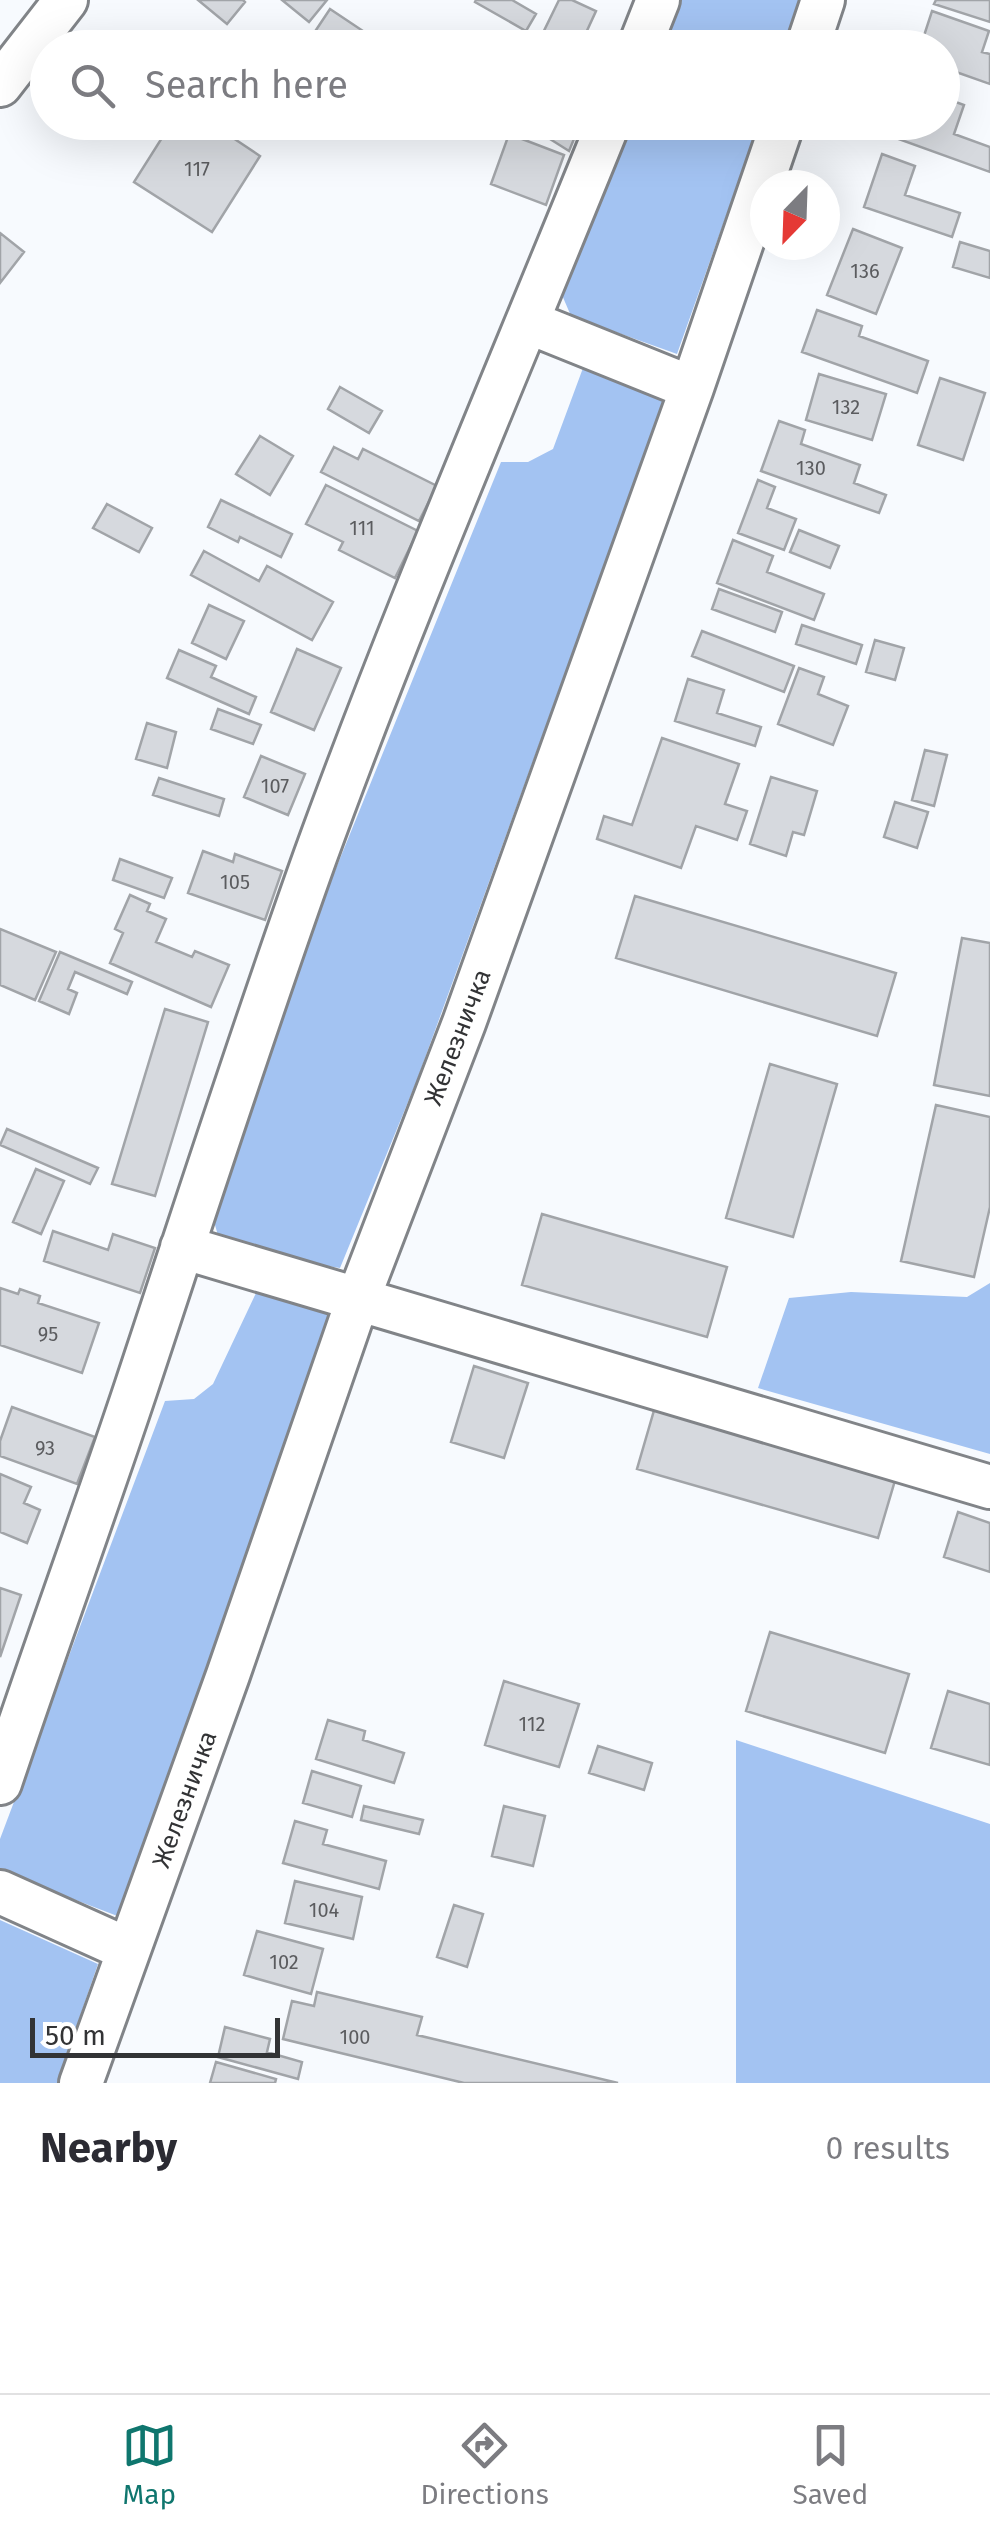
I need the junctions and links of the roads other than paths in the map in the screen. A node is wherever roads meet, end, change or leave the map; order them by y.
1 (66, 0) edge
2 (658, 0) edge
3 (823, 0) edge
4 (43, 30) edge
5 (646, 30) edge
6 (814, 30) edge
7 (30, 46) edge
8 (0, 85) edge
9 (601, 140) edge
10 (777, 140) edge
11 (528, 322) junction
12 (692, 388) junction
13 (182, 1247) junction
14 (358, 1299) junction
15 (990, 1488) edge
16 (0, 1782) edge
17 (0, 1892) edge
18 (129, 1950) junction
19 (81, 2083) edge

1 - 4 street
2 - 5 street
3 - 6 street
7 - 8 street
9 - 11 street
10 - 12 street, Железничка
11 - 12 street
11 - 13 street
12 - 14 street, Железничка
13 - 14 street
13 - 16 street
14 - 15 street
14 - 18 street, Железничка
17 - 18 street
18 - 19 street, Железничка

